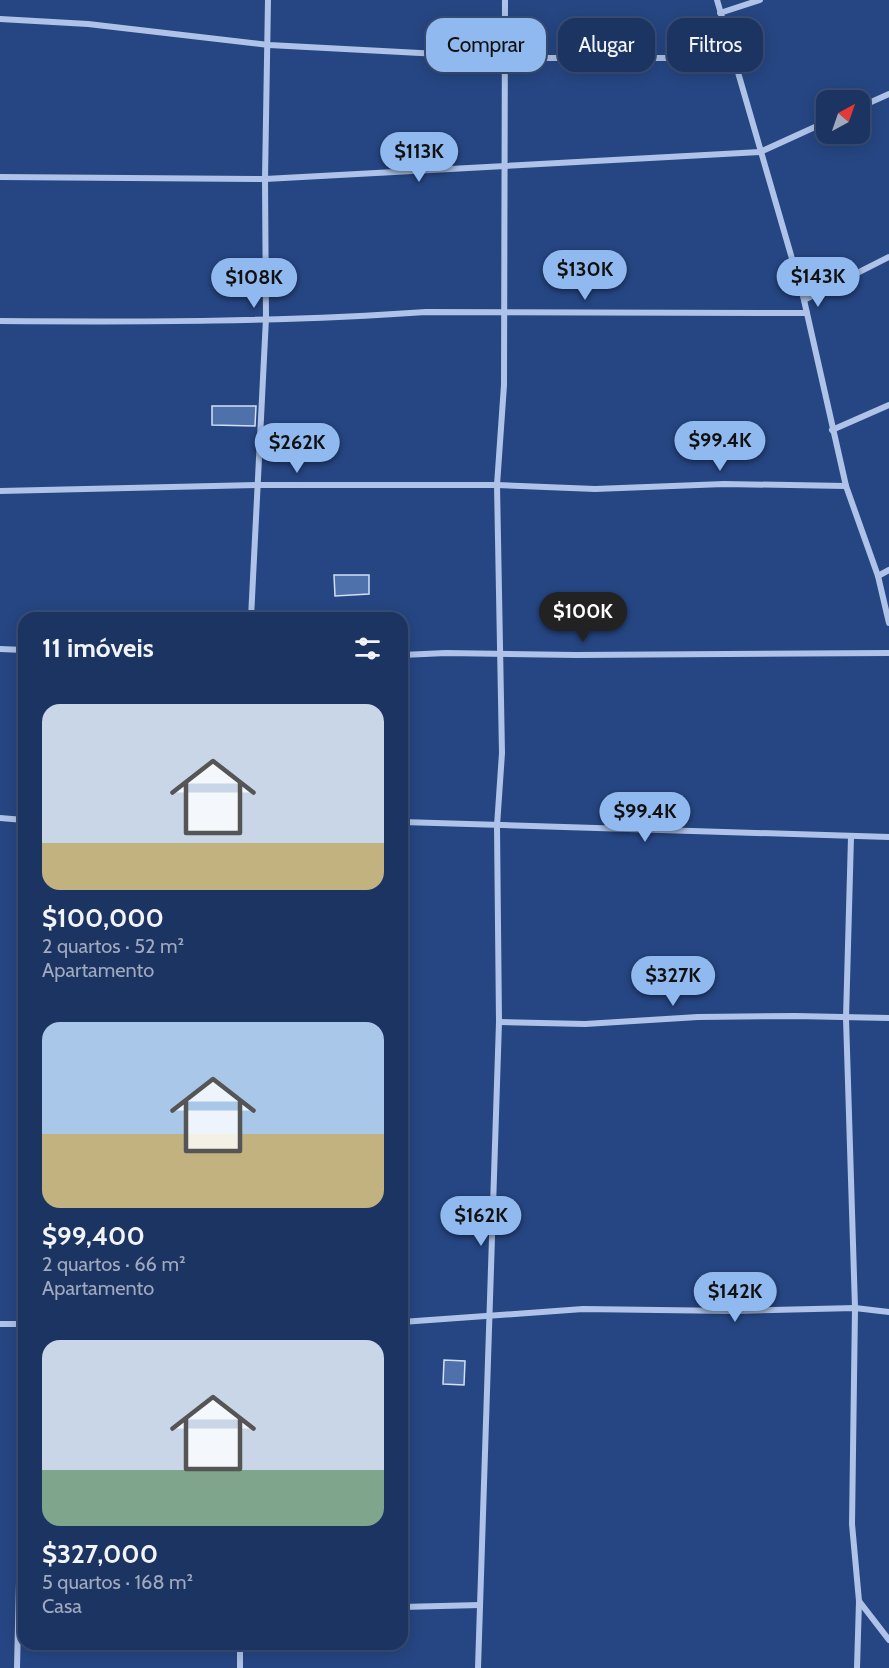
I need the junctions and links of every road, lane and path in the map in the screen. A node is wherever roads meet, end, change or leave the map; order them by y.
1 (268, 0) edge
2 (505, 0) edge
3 (717, 0) edge
4 (760, 0) edge
5 (720, 13) junction
6 (505, 18) edge
7 (721, 18) edge
8 (0, 19) edge
9 (269, 45) junction
10 (426, 53) edge
11 (546, 57) edge
12 (667, 58) edge
13 (504, 72) edge
14 (737, 72) edge
15 (889, 94) edge
16 (870, 103) edge
17 (816, 127) edge
18 (760, 153) junction
19 (504, 167) junction
20 (0, 177) edge
21 (264, 179) junction
22 (889, 257) edge
23 (804, 300) junction
24 (807, 313) junction
25 (503, 314) junction
26 (266, 318) junction
27 (0, 321) edge
28 (889, 405) edge
29 (832, 430) junction
30 (257, 485) junction
31 (497, 485) junction
32 (846, 486) junction
33 (0, 491) edge
34 (889, 570) edge
35 (878, 576) junction
36 (251, 612) edge
37 (889, 623) edge
38 (0, 649) edge
39 (18, 650) edge
40 (500, 653) junction
41 (889, 653) edge
42 (408, 655) edge
43 (0, 818) edge
44 (18, 820) edge
45 (408, 822) edge
46 (497, 826) junction
47 (852, 837) junction
48 (889, 837) edge
49 (846, 1018) junction
50 (889, 1018) edge
51 (499, 1022) junction
52 (855, 1308) junction
53 (889, 1312) edge
54 (491, 1314) junction
55 (408, 1321) edge
56 (0, 1324) edge
57 (18, 1324) edge
58 (859, 1601) junction
59 (480, 1605) junction
60 (408, 1607) edge
61 (18, 1625) edge
62 (889, 1640) edge
63 (240, 1650) edge
64 (17, 1668) edge
65 (240, 1668) edge
66 (478, 1668) edge
67 (857, 1668) edge

1 - 9 street
2 - 6 street
3 - 5 street
4 - 5 street
5 - 7 street
8 - 9 street
9 - 10 street
9 - 21 street
11 - 12 street
13 - 19 street
14 - 18 street
15 - 16 street
17 - 18 street
18 - 19 street
18 - 23 street
19 - 21 street
19 - 25 street
20 - 21 street
21 - 26 street
22 - 23 street
23 - 24 street
24 - 25 street
24 - 29 street
25 - 26 street
25 - 31 street
26 - 27 street
26 - 30 street
28 - 29 street
29 - 32 street
30 - 31 street
30 - 33 street
30 - 36 street
31 - 32 street
31 - 40 street
32 - 35 street
34 - 35 street
35 - 37 street
38 - 39 street
40 - 41 street
40 - 42 street
40 - 46 street
43 - 44 street
45 - 46 street
46 - 47 street
46 - 51 street
47 - 48 street
47 - 49 street
49 - 50 street
49 - 51 street
49 - 52 street
51 - 54 street
52 - 53 street
52 - 54 street
52 - 58 street
54 - 55 street
54 - 59 street
56 - 57 street
58 - 62 street
58 - 67 street
59 - 60 street
59 - 66 street
61 - 64 street
63 - 65 street

